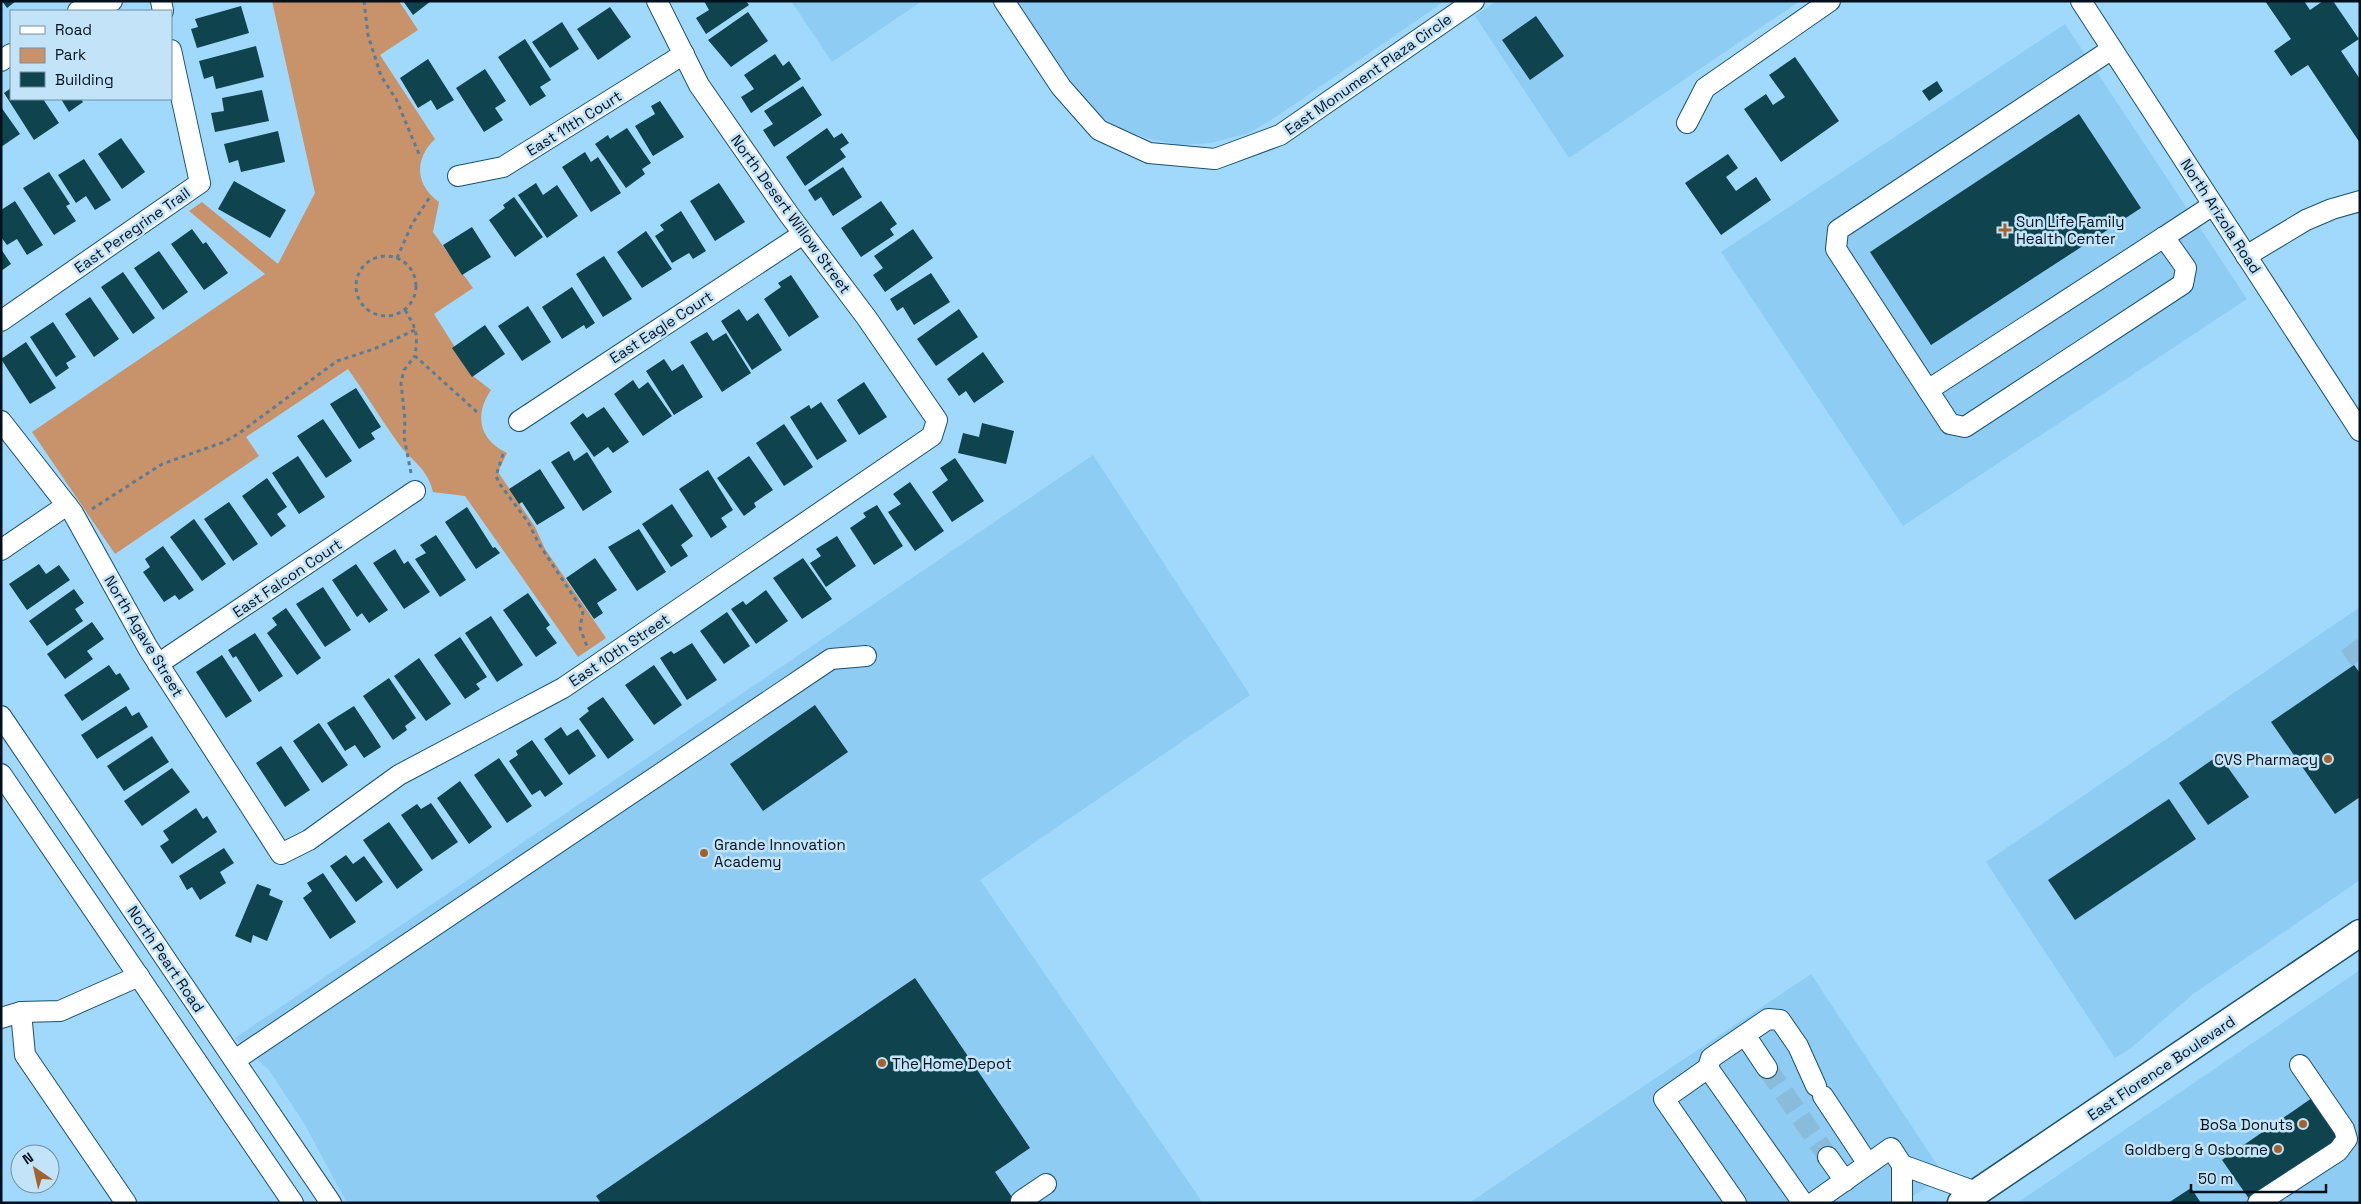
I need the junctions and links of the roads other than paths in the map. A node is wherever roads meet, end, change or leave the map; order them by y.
1 (112, 1) edge
2 (657, 1) edge
3 (1004, 1) edge
4 (1474, 1) edge
5 (1830, 1) edge
6 (2082, 1) edge
7 (81, 10) edge
8 (2112, 49) junction
9 (684, 54) junction
10 (172, 55) edge
11 (1686, 123) dead end
12 (458, 176) dead end
13 (2360, 201) edge
14 (2213, 204) junction
15 (803, 234) junction
16 (2164, 237) junction
17 (2246, 256) junction
18 (1, 321) edge
19 (1928, 390) junction
20 (937, 420) joint
21 (1, 421) edge
22 (519, 421) dead end
23 (2360, 431) edge
24 (415, 491) dead end
25 (67, 505) junction
26 (1, 550) edge
27 (866, 656) dead end
28 (158, 664) junction
29 (1, 716) edge
30 (1, 774) edge
31 (281, 854) joint
32 (2360, 933) edge
33 (139, 976) junction
34 (21, 1012) junction
35 (1, 1018) edge
36 (1744, 1035) junction
37 (235, 1060) junction
38 (2300, 1064) dead end
39 (1708, 1068) junction
40 (1767, 1068) tunnel mouth
41 (1828, 1157) tunnel mouth
42 (1868, 1164) junction
43 (1902, 1165) junction
44 (1845, 1181) junction
45 (1046, 1184) dead end
46 (1968, 1198) edge
47 (1021, 1200) dead end
48 (126, 1203) edge
49 (293, 1203) edge
50 (331, 1203) edge
51 (1736, 1203) edge
52 (1803, 1203) edge
53 (1813, 1203) edge
54 (1902, 1203) edge
55 (2258, 1203) edge

1 - 7 street
2 - 9 street, North Desert Willow Street
3 - 4 street, East Monument Plaza Circle
5 - 11 street
6 - 8 street, North Arizola Road
8 - 14 street, North Arizola Road
8 - 19 street
9 - 12 street, East 11th Court
9 - 15 street, North Desert Willow Street
10 - 18 street, East Peregrine Trail
13 - 17 street
14 - 16 street
14 - 17 street, North Arizola Road
15 - 20 street, North Desert Willow Street
15 - 22 street, East Eagle Court
16 - 19 street
16 - 19 street
17 - 23 street, North Arizola Road
20 - 31 street, East 10th Street
21 - 25 street, North Agave Street
24 - 28 street, East Falcon Court
25 - 26 street
25 - 28 street, North Agave Street
27 - 37 street
28 - 31 street, North Agave Street
29 - 37 street, North Peart Road
30 - 33 street
32 - 46 main road, East Florence Boulevard
33 - 34 street
33 - 49 street
34 - 35 street
34 - 48 street
36 - 39 street
36 - 40 street
36 - 42 street
37 - 50 street, North Peart Road
38 - 55 street
39 - 51 street
39 - 52 street
41 - 44 street
42 - 43 street
42 - 44 street
43 - 46 street
43 - 54 street
44 - 53 street
45 - 47 street

